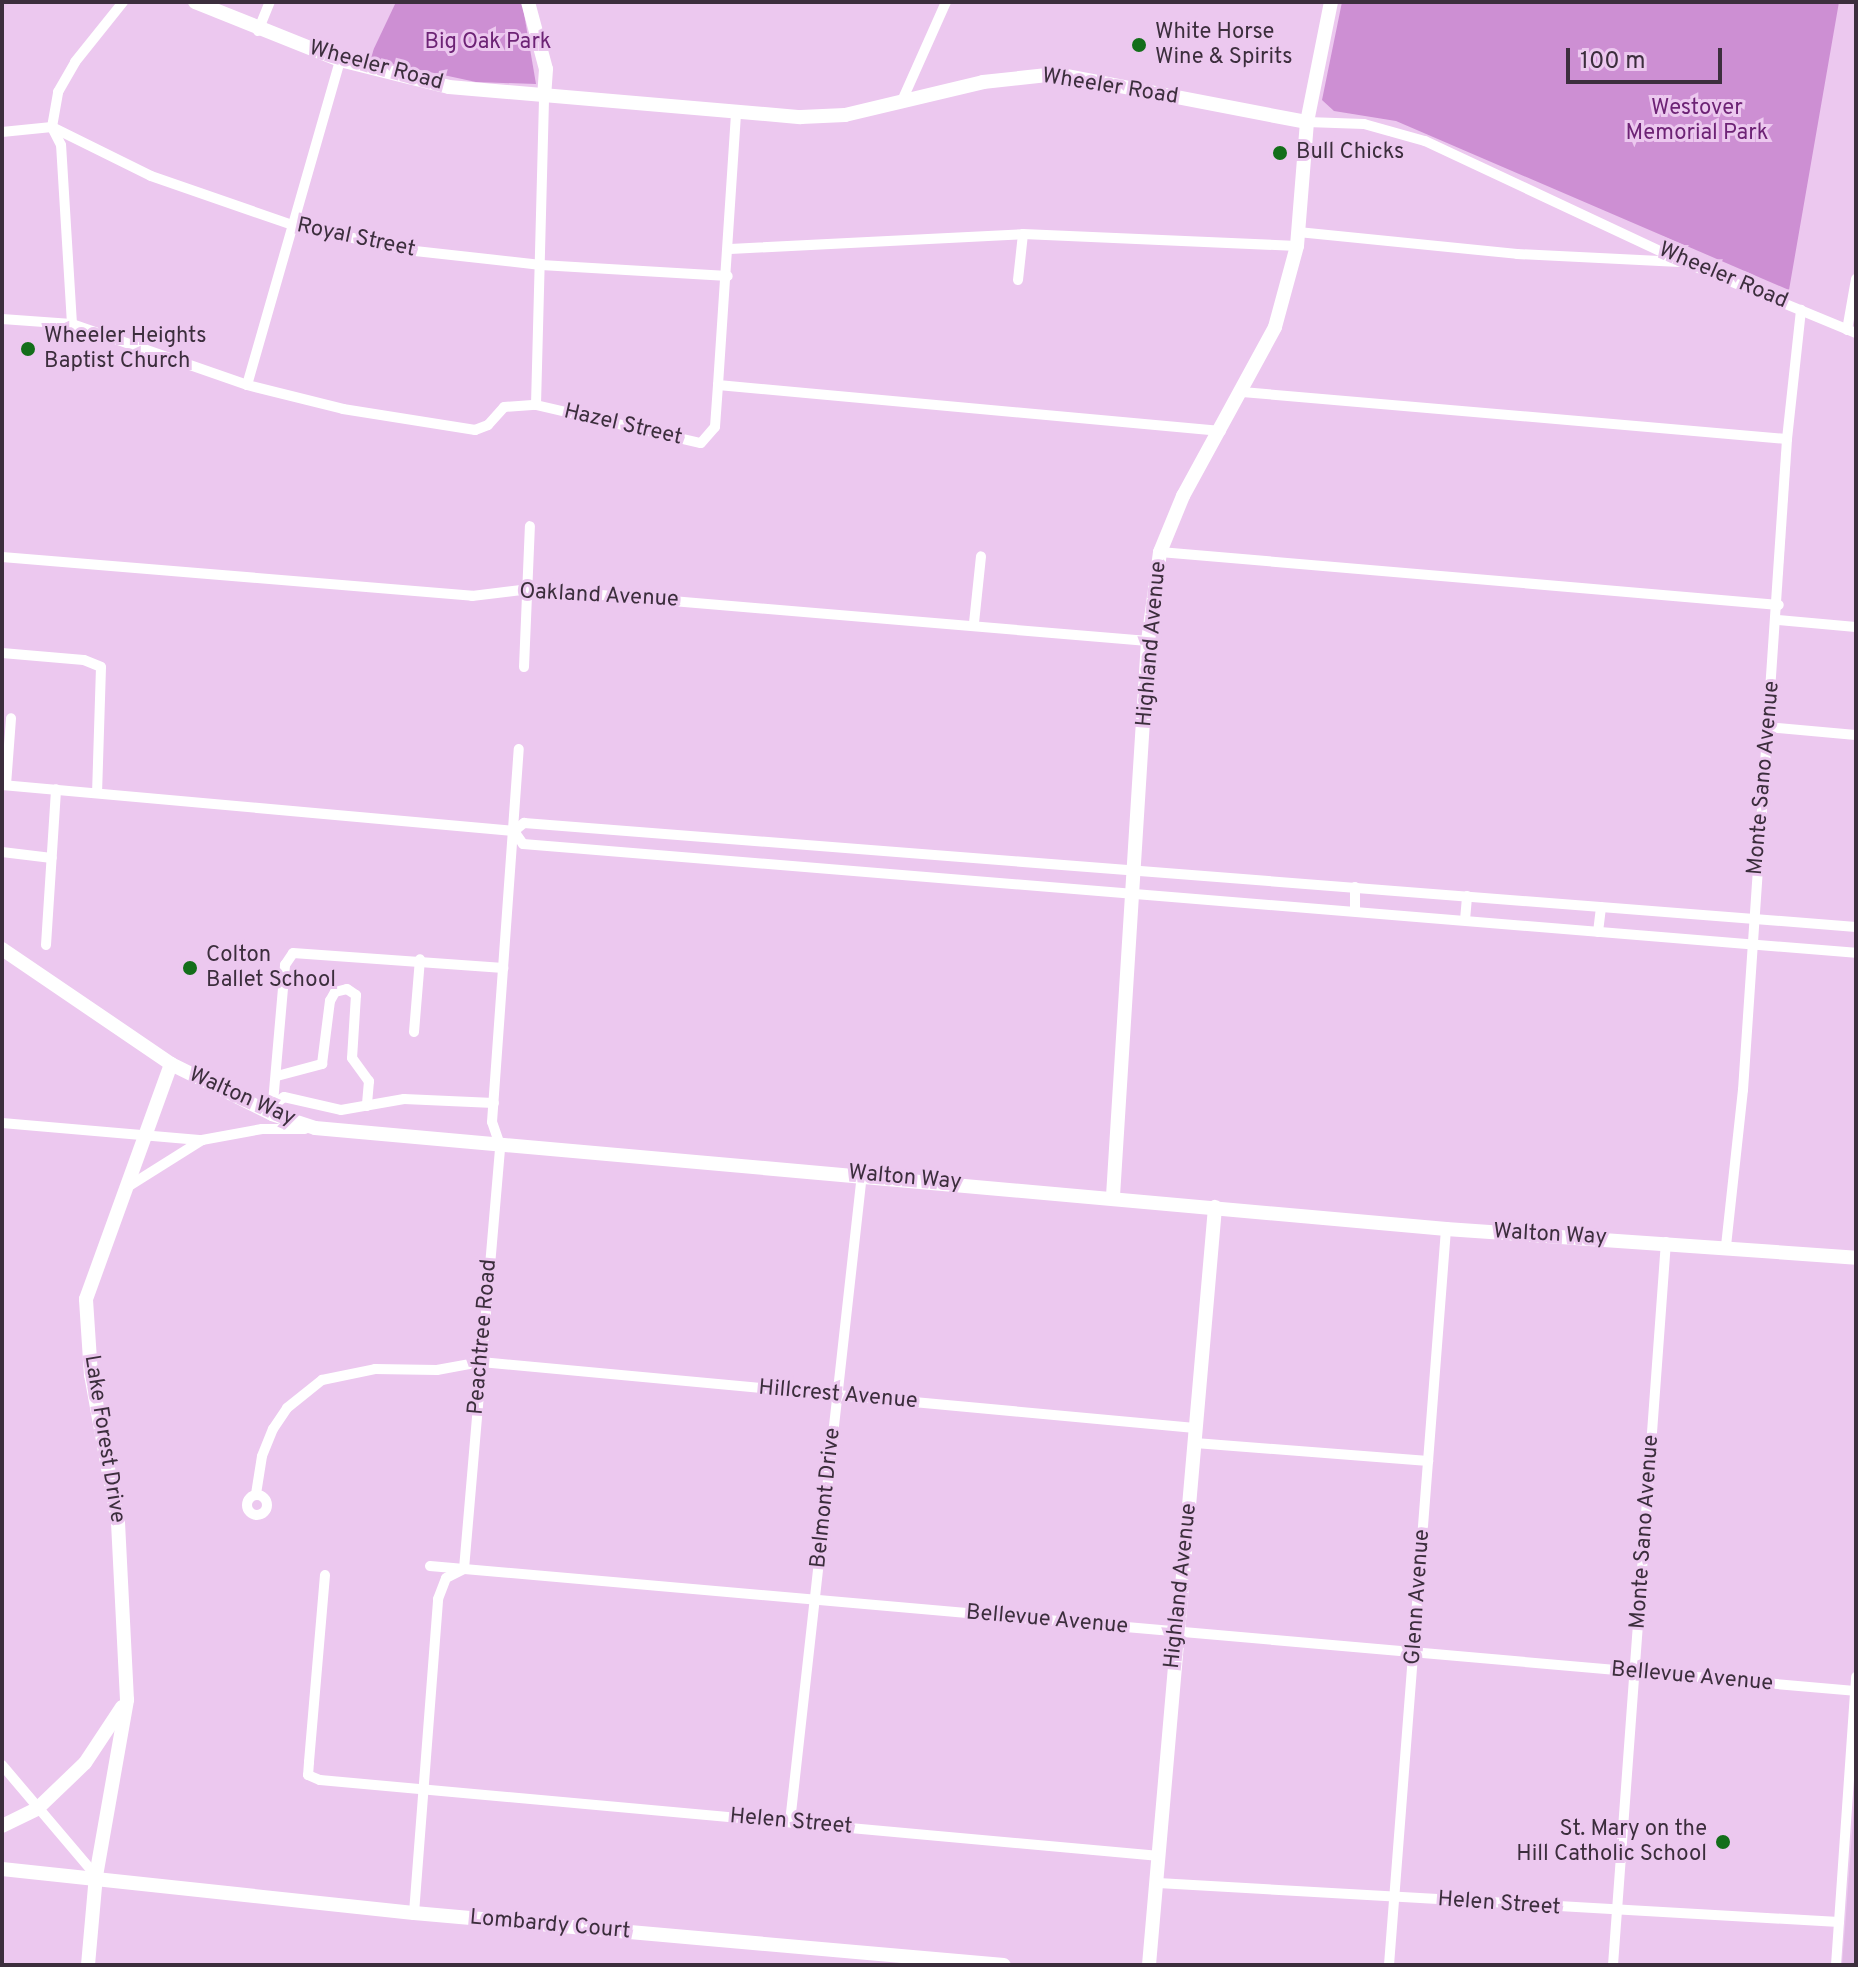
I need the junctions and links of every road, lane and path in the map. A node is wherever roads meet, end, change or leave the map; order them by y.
1 (123, 2) edge
2 (195, 2) edge
3 (270, 2) edge
4 (528, 2) edge
5 (946, 2) edge
6 (1331, 2) edge
7 (258, 31) junction
8 (340, 60) junction
9 (544, 95) junction
10 (901, 103) junction
11 (736, 114) junction
12 (1307, 122) junction
13 (52, 127) junction
14 (2, 132) edge
15 (290, 224) junction
16 (1023, 234) junction
17 (1298, 239) junction
18 (730, 249) junction
19 (1686, 263) junction
20 (541, 265) junction
21 (728, 276) junction
22 (1856, 279) edge
23 (1018, 280) dead end
24 (1801, 310) junction
25 (2, 319) edge
26 (72, 324) junction
27 (1852, 332) edge
28 (247, 385) junction
29 (718, 385) junction
30 (1242, 392) junction
31 (536, 405) junction
32 (1221, 431) junction
33 (1787, 439) junction
34 (530, 526) dead end
35 (1160, 552) junction
36 (981, 556) dead end
37 (2, 557) edge
38 (530, 589) junction
39 (1779, 605) junction
40 (1778, 620) junction
41 (974, 623) junction
42 (1856, 627) edge
43 (1148, 641) junction
44 (2, 653) edge
45 (524, 667) dead end
46 (11, 718) dead end
47 (1767, 727) junction
48 (1856, 735) edge
49 (519, 749) dead end
50 (4, 785) edge
51 (56, 789) junction
52 (97, 793) junction
53 (514, 831) junction
54 (659, 834) junction
55 (2, 852) edge
56 (899, 853) junction
57 (657, 855) junction
58 (52, 858) junction
59 (1137, 870) junction
60 (897, 873) junction
61 (1355, 887) junction
62 (1135, 892) junction
63 (1467, 896) junction
64 (1601, 907) junction
65 (1355, 911) junction
66 (1753, 919) junction
67 (1465, 920) junction
68 (1856, 927) edge
69 (1598, 932) junction
70 (46, 945) dead end
71 (1751, 945) junction
72 (3, 953) edge
73 (1856, 953) edge
74 (420, 959) junction
75 (503, 968) junction
76 (414, 1032) dead end
77 (171, 1064) junction
78 (277, 1076) junction
79 (494, 1103) junction
80 (367, 1106) junction
81 (274, 1109) junction
82 (2, 1123) edge
83 (315, 1128) junction
84 (144, 1136) junction
85 (202, 1140) junction
86 (500, 1145) junction
87 (862, 1174) junction
88 (129, 1186) junction
89 (1113, 1196) junction
90 (1215, 1207) junction
91 (1446, 1229) junction
92 (1666, 1242) junction
93 (1726, 1246) junction
94 (1856, 1258) edge
95 (481, 1362) junction
96 (838, 1395) junction
97 (1195, 1435) junction
98 (1428, 1461) junction
99 (256, 1494) dead end
100 (430, 1566) dead end
101 (464, 1569) junction
102 (325, 1575) dead end
103 (815, 1600) junction
104 (1175, 1632) junction
105 (1413, 1652) junction
106 (1635, 1672) junction
107 (1856, 1677) edge
108 (1855, 1691) edge
109 (127, 1700) junction
110 (2, 1765) edge
111 (422, 1785) junction
112 (37, 1809) junction
113 (790, 1822) junction
114 (2, 1826) edge
115 (1160, 1856) junction
116 (2, 1869) edge
117 (96, 1876) junction
118 (1158, 1883) junction
119 (1395, 1897) junction
120 (1616, 1912) junction
121 (414, 1913) junction
122 (1839, 1922) junction
123 (88, 1965) edge
124 (1004, 1965) edge
125 (1149, 1965) edge
126 (1389, 1965) edge
127 (1613, 1965) edge
128 (1836, 1965) edge

1 - 13 street
2 - 7 main road, Wheeler Road
3 - 7 street
4 - 9 main road
5 - 10 street
6 - 12 main road, Highland Avenue
7 - 8 main road, Wheeler Road
8 - 9 main road, Wheeler Road
8 - 15 street
9 - 11 main road, Wheeler Road
9 - 20 street
10 - 11 main road, Wheeler Road
10 - 12 main road, Wheeler Road
11 - 18 street
12 - 17 main road, Highland Avenue
12 - 19 street, Wheeler Road
13 - 14 street
13 - 15 street, Royal Street
13 - 26 street
15 - 20 street, Royal Street
15 - 28 street
16 - 17 street
16 - 18 street
16 - 23 street
17 - 19 street
17 - 30 main road, Highland Avenue
18 - 21 street
19 - 24 street, Wheeler Road
20 - 21 street, Royal Street
20 - 31 street
21 - 29 street
22 - 27 street
24 - 27 street, Wheeler Road
24 - 33 street, Monte Sano Avenue
25 - 26 street, Hazel Street
26 - 28 street, Hazel Street
28 - 31 street, Hazel Street
29 - 31 street, Hazel Street
29 - 32 street
30 - 32 main road, Highland Avenue
30 - 33 street
32 - 35 main road, Highland Avenue
33 - 39 street, Monte Sano Avenue
34 - 38 street
35 - 39 street
35 - 43 main road, Highland Avenue
36 - 41 street
37 - 38 street, Oakland Avenue
38 - 41 street, Oakland Avenue
38 - 45 street
39 - 40 street, Monte Sano Avenue
40 - 42 street
40 - 47 street, Monte Sano Avenue
41 - 43 street, Oakland Avenue
43 - 59 main road, Highland Avenue
44 - 52 street
46 - 50 street
47 - 48 street
47 - 66 street, Monte Sano Avenue
49 - 53 street, Peachtree Road
50 - 51 street
51 - 52 street
51 - 58 street
52 - 53 street
53 - 54 street
53 - 57 street
53 - 75 street, Peachtree Road
54 - 56 street
54 - 57 street
55 - 58 street
56 - 59 street
56 - 60 street
57 - 60 street
58 - 70 street
59 - 61 street
59 - 62 main road, Highland Avenue
60 - 62 street
61 - 63 street
61 - 65 street
62 - 65 street
62 - 89 main road, Highland Avenue
63 - 64 street
63 - 67 street
64 - 66 street
64 - 69 street
65 - 67 street
66 - 68 street
66 - 71 street, Monte Sano Avenue
67 - 69 street
69 - 71 street
71 - 73 street
71 - 93 street, Monte Sano Avenue
72 - 77 main road, Walton Way
74 - 75 street
74 - 76 street
74 - 78 street
75 - 79 street, Peachtree Road
77 - 81 main road, Walton Way
77 - 84 main road, Lake Forest Drive
78 - 80 street
78 - 81 street
79 - 80 street
79 - 86 street, Peachtree Road
80 - 81 street
81 - 83 main road, Walton Way
82 - 84 street
83 - 85 street
83 - 86 main road, Walton Way
84 - 85 street
84 - 88 main road, Lake Forest Drive
85 - 88 street
86 - 87 main road, Walton Way
86 - 95 street, Peachtree Road
87 - 89 main road, Walton Way
87 - 96 street, Belmont Drive
88 - 109 main road, Lake Forest Drive
89 - 90 main road, Walton Way
90 - 91 main road, Walton Way
90 - 97 main road, Highland Avenue
91 - 92 main road, Walton Way
91 - 98 street, Glenn Avenue
92 - 93 main road, Walton Way
92 - 106 street, Monte Sano Avenue
93 - 94 main road, Walton Way
95 - 96 street, Hillcrest Avenue
95 - 99 street, Hillcrest Avenue
95 - 101 street, Peachtree Road
96 - 97 street, Hillcrest Avenue
96 - 103 street, Belmont Drive
97 - 98 street, Hillcrest Avenue
97 - 104 main road, Highland Avenue
98 - 105 street, Glenn Avenue
100 - 101 street, Bellevue Avenue
101 - 103 street, Bellevue Avenue
101 - 111 street
102 - 111 street, Helen Street
103 - 104 street, Bellevue Avenue
103 - 113 street, Belmont Drive
104 - 105 street, Bellevue Avenue
104 - 115 main road, Highland Avenue
105 - 106 street, Bellevue Avenue
105 - 119 street, Glenn Avenue
106 - 108 street, Bellevue Avenue
106 - 120 street, Monte Sano Avenue
107 - 108 street
108 - 122 street
109 - 112 main road
109 - 117 main road, Lake Forest Drive
110 - 112 street
111 - 113 street, Helen Street
111 - 121 street
112 - 114 main road
112 - 117 street
113 - 115 street, Helen Street
115 - 118 main road, Highland Avenue
116 - 117 main road
117 - 121 main road, Lombardy Court
117 - 123 main road, Lake Forest Drive
118 - 119 street, Helen Street
118 - 125 main road, Highland Avenue
119 - 120 street, Helen Street
119 - 126 street, Glenn Avenue
120 - 122 street, Helen Street
120 - 127 street, Monte Sano Avenue
121 - 124 main road, Lombardy Court
122 - 128 street

